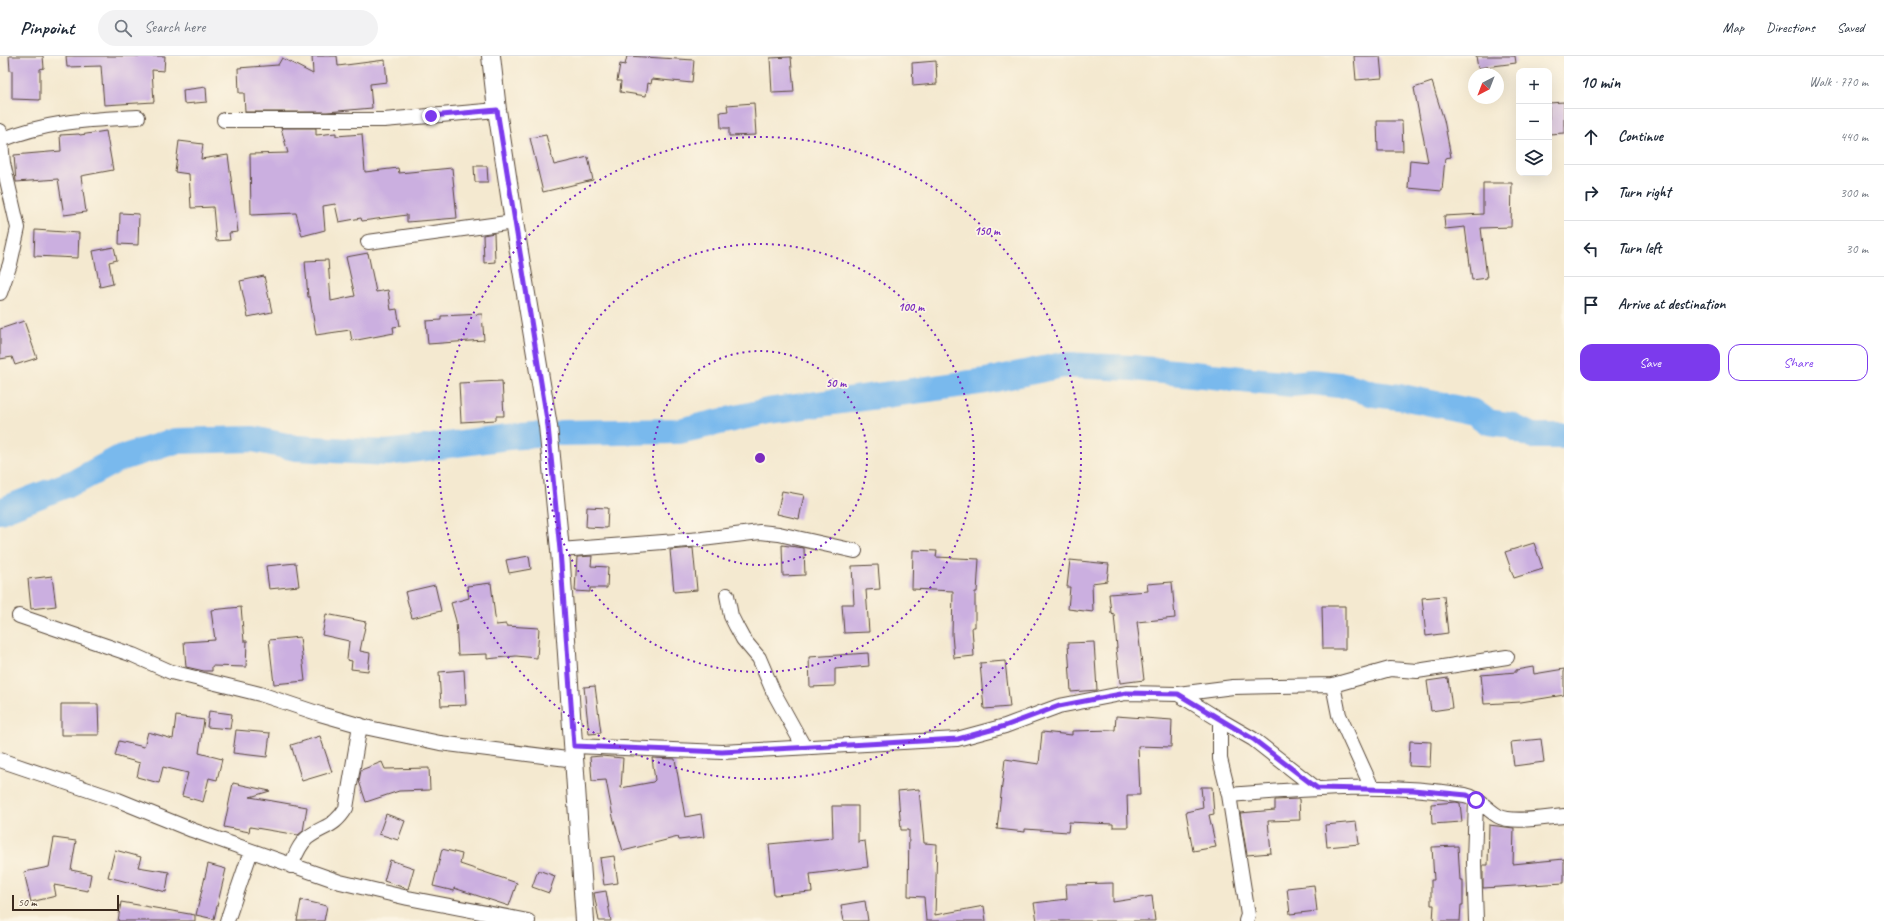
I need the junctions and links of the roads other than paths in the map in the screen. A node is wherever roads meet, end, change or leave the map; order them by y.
1 (491, 56) edge
2 (497, 110) junction
3 (138, 117) dead end
4 (224, 120) dead end
5 (0, 136) edge
6 (514, 222) junction
7 (368, 242) dead end
8 (0, 293) edge
9 (560, 550) junction
10 (855, 551) dead end
11 (728, 595) dead end
12 (19, 616) dead end
13 (1507, 657) dead end
14 (1333, 685) junction
15 (1178, 694) junction
16 (1220, 720) junction
17 (360, 725) junction
18 (804, 747) junction
19 (574, 753) junction
20 (0, 760) edge
21 (1317, 788) junction
22 (1372, 788) junction
23 (1229, 795) junction
24 (1476, 800) junction
25 (1564, 816) edge
26 (251, 851) junction
27 (291, 866) junction
28 (227, 921) edge
29 (528, 921) edge
30 (585, 921) edge
31 (1246, 921) edge
32 (1476, 921) edge

1 - 2 street
2 - 4 street
2 - 6 street
3 - 5 street
5 - 8 street
6 - 7 street
6 - 9 street
9 - 10 street
9 - 19 street
11 - 18 street
12 - 17 street
13 - 14 street
14 - 15 street
14 - 22 street
15 - 16 street
15 - 18 street
16 - 21 street
16 - 23 street
17 - 19 street
17 - 27 street
18 - 19 street
19 - 30 street
20 - 26 street
21 - 22 street
21 - 23 street
22 - 24 street
23 - 31 street
24 - 25 street
24 - 32 street
26 - 27 street
26 - 28 street
27 - 29 street

